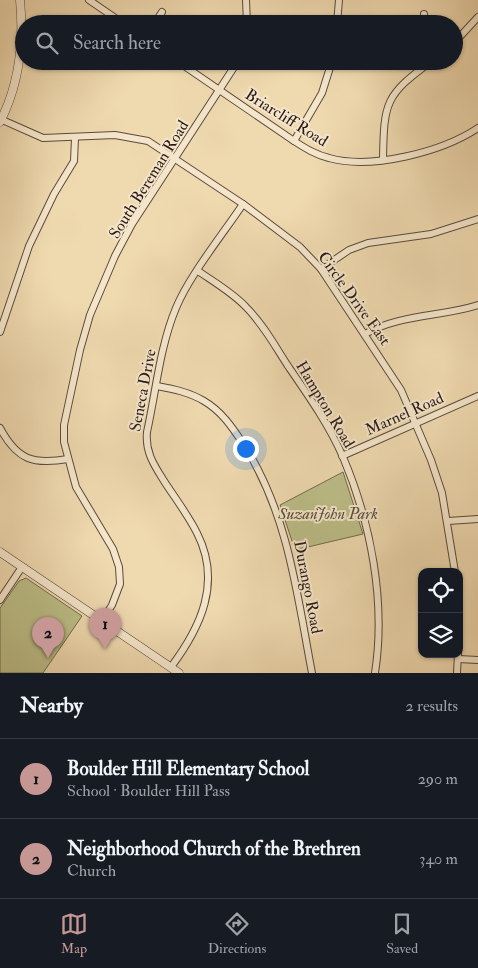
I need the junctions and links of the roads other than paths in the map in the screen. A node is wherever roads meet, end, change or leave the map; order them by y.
1 (20, 0) edge
2 (88, 0) edge
3 (246, 0) edge
4 (339, 0) edge
5 (162, 12) dead end
6 (21, 15) edge
7 (110, 15) edge
8 (160, 15) edge
9 (247, 15) edge
10 (338, 15) edge
11 (478, 17) edge
12 (463, 33) edge
13 (18, 70) edge
14 (190, 70) edge
15 (233, 70) edge
16 (329, 70) edge
17 (420, 70) edge
18 (221, 92) junction
19 (0, 120) edge
20 (478, 128) edge
21 (75, 138) junction
22 (294, 141) junction
23 (176, 158) junction
24 (383, 159) junction
25 (243, 204) junction
26 (478, 219) edge
27 (321, 269) junction
28 (198, 271) junction
29 (478, 305) edge
30 (0, 332) edge
31 (365, 334) junction
32 (157, 386) junction
33 (478, 396) edge
34 (416, 423) junction
35 (0, 428) edge
36 (342, 456) junction
37 (68, 459) junction
38 (478, 519) edge
39 (448, 521) junction
40 (0, 552) edge
41 (22, 567) junction
42 (454, 568) edge
43 (0, 600) edge
44 (102, 621) junction
45 (458, 658) edge
46 (463, 658) edge
47 (478, 660) edge
48 (171, 668) junction
49 (179, 673) edge
50 (312, 673) edge
51 (375, 673) edge
52 (457, 673) edge

1 - 6 street
2 - 7 street
3 - 9 street
4 - 10 street
5 - 8 street
11 - 12 street
13 - 19 street
14 - 18 street, Briarcliff Road
15 - 18 street, South Bereman Road
16 - 22 street
17 - 24 street
18 - 22 street, Briarcliff Road
18 - 23 street, South Bereman Road
19 - 21 street, Circle Drive East
20 - 24 street, Briarcliff Road
21 - 23 street, Circle Drive East
21 - 30 street
22 - 24 street, Briarcliff Road
23 - 25 street, Circle Drive East
23 - 37 street, South Bereman Road
25 - 27 street, Circle Drive East
25 - 28 street, Seneca Drive
26 - 27 street
27 - 31 street, Circle Drive East
28 - 32 street, Seneca Drive
28 - 36 street, Hampton Road
29 - 31 street
31 - 34 street, Circle Drive East
32 - 48 street, Seneca Drive
32 - 50 street, Durango Road
33 - 34 street, Marnel Road
34 - 36 street, Marnel Road
34 - 39 street, Circle Drive East
35 - 37 street
36 - 51 street, Hampton Road
37 - 44 street, South Bereman Road
38 - 39 street
39 - 42 street, Circle Drive East
40 - 41 street
41 - 43 street
41 - 44 street
44 - 48 street
45 - 52 street
46 - 47 street
48 - 49 street

